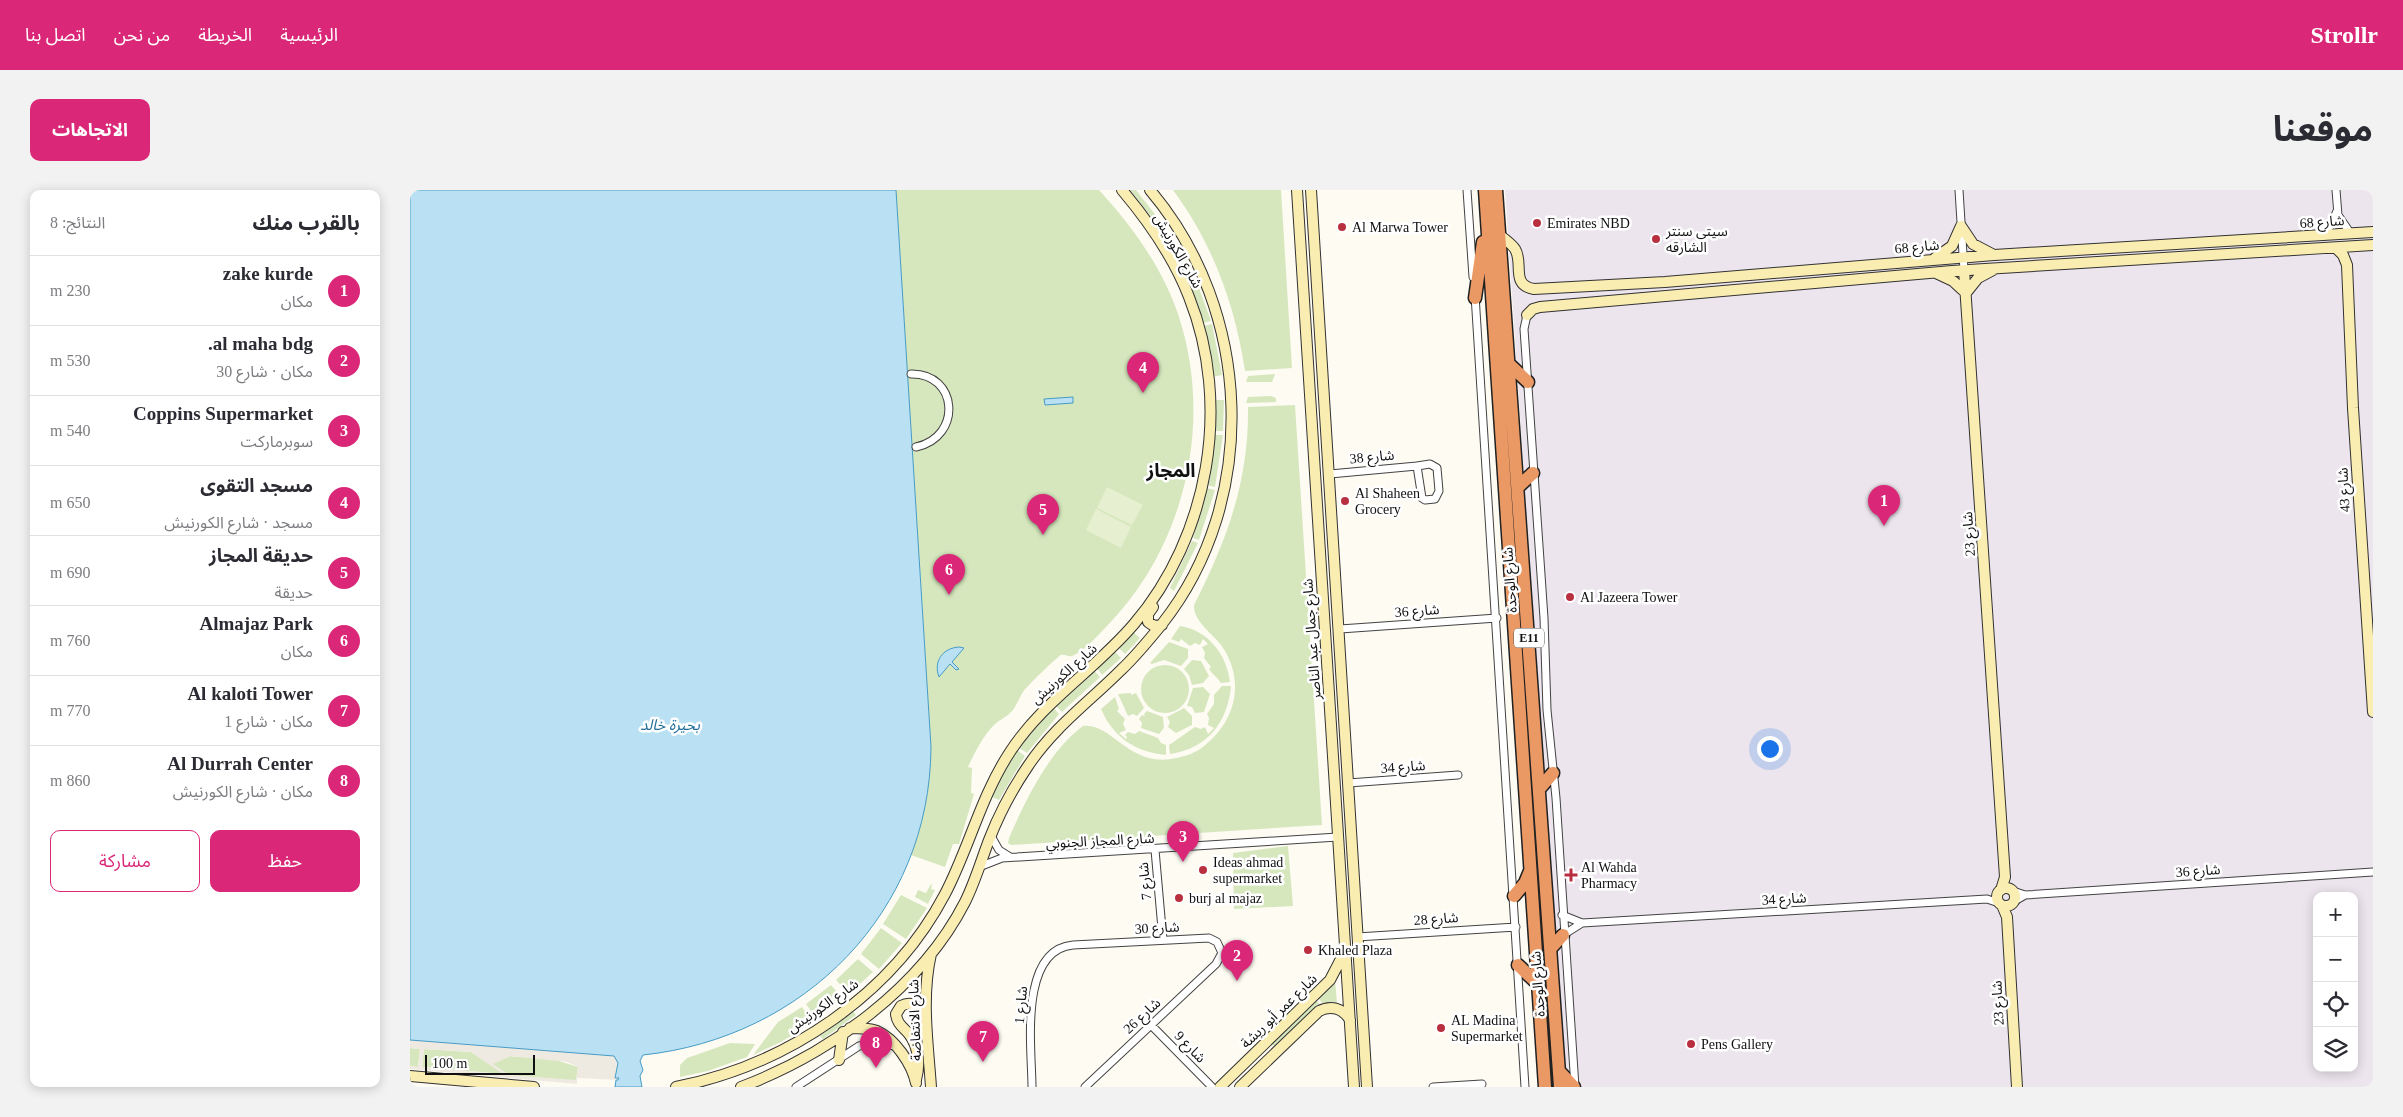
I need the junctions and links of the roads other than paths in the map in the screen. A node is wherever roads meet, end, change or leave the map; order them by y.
1 (1122, 190) edge
2 (1141, 190) edge
3 (1297, 190) edge
4 (1311, 190) edge
5 (1467, 190) edge
6 (1485, 190) edge
7 (1496, 190) edge
8 (1959, 190) edge
9 (2336, 190) edge
10 (1153, 193) edge
11 (2337, 210) junction
12 (1488, 225) junction
13 (1961, 226) junction
14 (2373, 232) edge
15 (2352, 234) junction
16 (1500, 235) junction
17 (2323, 236) junction
18 (2373, 245) edge
19 (2357, 246) junction
20 (2336, 248) junction
21 (1994, 255) junction
22 (1963, 257) junction
23 (1932, 260) junction
24 (2347, 265) junction
25 (1995, 269) junction
26 (1812, 270) junction
27 (1964, 270) junction
28 (1932, 272) junction
29 (1598, 285) junction
30 (1689, 293) junction
31 (1966, 293) junction
32 (1475, 298) junction
33 (1596, 302) junction
34 (1527, 315) joint
35 (1509, 364) junction
36 (911, 374) dead end
37 (1528, 382) junction
38 (916, 447) dead end
39 (1417, 466) junction
40 (1533, 473) junction
41 (1330, 474) junction
42 (1518, 487) junction
43 (1163, 584) junction
44 (1497, 618) junction
45 (1162, 625) junction
46 (1340, 629) junction
47 (1328, 665) junction
48 (1344, 700) junction
49 (2373, 712) edge
50 (1333, 752) junction
51 (1553, 773) junction
52 (1458, 776) dead end
53 (1348, 783) junction
54 (1540, 788) junction
55 (990, 836) junction
56 (1338, 837) junction
57 (1155, 850) junction
58 (1013, 858) junction
59 (979, 867) junction
60 (1531, 868) junction
61 (2373, 872) edge
62 (1514, 896) junction
63 (2006, 897) junction
64 (1562, 915) junction
65 (1582, 923) junction
66 (1516, 927) junction
67 (1563, 935) junction
68 (1357, 937) junction
69 (1163, 940) junction
70 (1073, 945) joint
71 (1345, 947) junction
72 (1551, 948) junction
73 (931, 952) junction
74 (1216, 964) joint
75 (1518, 965) junction
76 (1538, 984) junction
77 (926, 1014) junction
78 (1350, 1020) junction
79 (1151, 1025) junction
80 (847, 1030) junction
81 (895, 1046) junction
82 (1261, 1047) junction
83 (839, 1060) junction
84 (1560, 1072) junction
85 (410, 1076) edge
86 (916, 1084) edge
87 (1482, 1084) dead end
88 (534, 1087) edge
89 (676, 1087) edge
90 (741, 1087) edge
91 (796, 1087) edge
92 (931, 1087) edge
93 (1032, 1087) edge
94 (1085, 1087) edge
95 (1212, 1087) edge
96 (1220, 1087) edge
97 (1239, 1087) edge
98 (1354, 1087) edge
99 (1367, 1087) edge
100 (1433, 1087) edge
101 (1525, 1087) edge
102 (1545, 1087) edge
103 (1560, 1087) edge
104 (1574, 1087) edge
105 (2017, 1087) edge

1 - 43 street, شارع الكورنيش
2 - 10 street
3 - 47 street, شارع جمال عبد الناصر
4 - 41 street, شارع جمال عبد الناصر
5 - 32 street
6 - 12 highway, شارع الوحدة / E11
7 - 16 highway, شارع الوحدة / E11
8 - 13 street, شارع 23
9 - 11 street
10 - 45 street, شارع الكورنيش
11 - 15 street
11 - 17 street
12 - 32 highway
12 - 60 highway, شارع الوحدة / E11
13 - 21 street
13 - 22 street, شارع 23
13 - 23 street
14 - 15 street, شارع 68
15 - 17 street, شارع 68
16 - 29 street, شارع 68
16 - 35 highway, شارع الوحدة / E11
17 - 21 street, شارع 68
18 - 19 street, شارع 68
19 - 20 street, شارع 68
19 - 24 street
20 - 24 street
20 - 25 street, شارع 68
21 - 22 street, شارع 68
22 - 23 street, شارع 68
22 - 27 street, شارع 23
23 - 26 street, شارع 68
24 - 49 street, شارع 43
25 - 27 street, شارع 68
25 - 31 street
26 - 29 street, شارع 68
26 - 30 street
27 - 28 street, شارع 68
27 - 31 street, شارع 23
28 - 30 street, شارع 68
28 - 31 street
29 - 33 street
30 - 33 street, شارع 68
31 - 63 street, شارع 23
32 - 44 street
33 - 34 street, شارع 68
34 - 37 street
35 - 37 highway
35 - 42 highway, شارع الوحدة / E11
36 - 38 street
37 - 40 street
39 - 39 street, شارع 38
39 - 41 street, شارع 38
40 - 42 highway
40 - 51 street
41 - 46 street, شارع جمال عبد الناصر
42 - 54 highway, شارع الوحدة / E11
43 - 45 street
43 - 89 street, شارع الكورنيش
44 - 46 street, شارع 36
44 - 62 street
45 - 55 street, شارع الكورنيش
46 - 48 street, شارع جمال عبد الناصر
47 - 48 street
47 - 50 street, شارع جمال عبد الناصر
48 - 53 street, شارع جمال عبد الناصر
50 - 53 street
50 - 56 street, شارع جمال عبد الناصر
51 - 54 highway
51 - 64 street
52 - 53 street, شارع 34
53 - 68 street, شارع جمال عبد الناصر
54 - 72 highway, شارع الوحدة / E11
55 - 58 street
55 - 59 street, شارع الكورنيش
56 - 57 street, شارع المجاز الجنوبي
56 - 71 street, شارع جمال عبد الناصر
57 - 58 street, شارع المجاز الجنوبي
57 - 69 street, شارع 7
58 - 59 street, شارع المجاز الجنوبي
59 - 73 street, شارع الكورنيش
60 - 62 highway
60 - 76 highway, شارع الوحدة / E11
61 - 63 street, شارع 36
62 - 66 street
63 - 65 street, شارع 34
63 - 105 street, شارع 23
64 - 65 street, شارع 34
64 - 67 street
65 - 67 street, شارع 34
66 - 68 street, شارع 28
66 - 75 street
67 - 72 highway
67 - 104 street
68 - 99 street, شارع جمال عبد الناصر
69 - 70 street, شارع 30
69 - 74 street, شارع 30
70 - 93 street, شارع 1
71 - 78 street, شارع جمال عبد الناصر
71 - 82 street, شارع عمر أبو ريشة
72 - 84 highway, شارع الوحدة / E11
73 - 77 street, شارع الانتفاضة
73 - 80 street, شارع الكورنيش
74 - 79 street, شارع 26
75 - 76 highway
75 - 101 street
76 - 102 highway, شارع الوحدة / E11
77 - 86 street
77 - 92 street, شارع الانتفاضة
78 - 97 street, شارع عمر أبو ريشة
78 - 98 street, شارع جمال عبد الناصر
79 - 94 street, شارع 26
79 - 95 street, شارع 9
80 - 81 street, شارع الانتفاضة
80 - 83 street
80 - 90 street, شارع الكورنيش
81 - 83 street
81 - 86 street, شارع الانتفاضة
82 - 96 street, شارع عمر أبو ريشة
82 - 97 street
83 - 91 street
84 - 103 highway, شارع الوحدة / E11
84 - 104 highway
85 - 88 street
87 - 100 street

